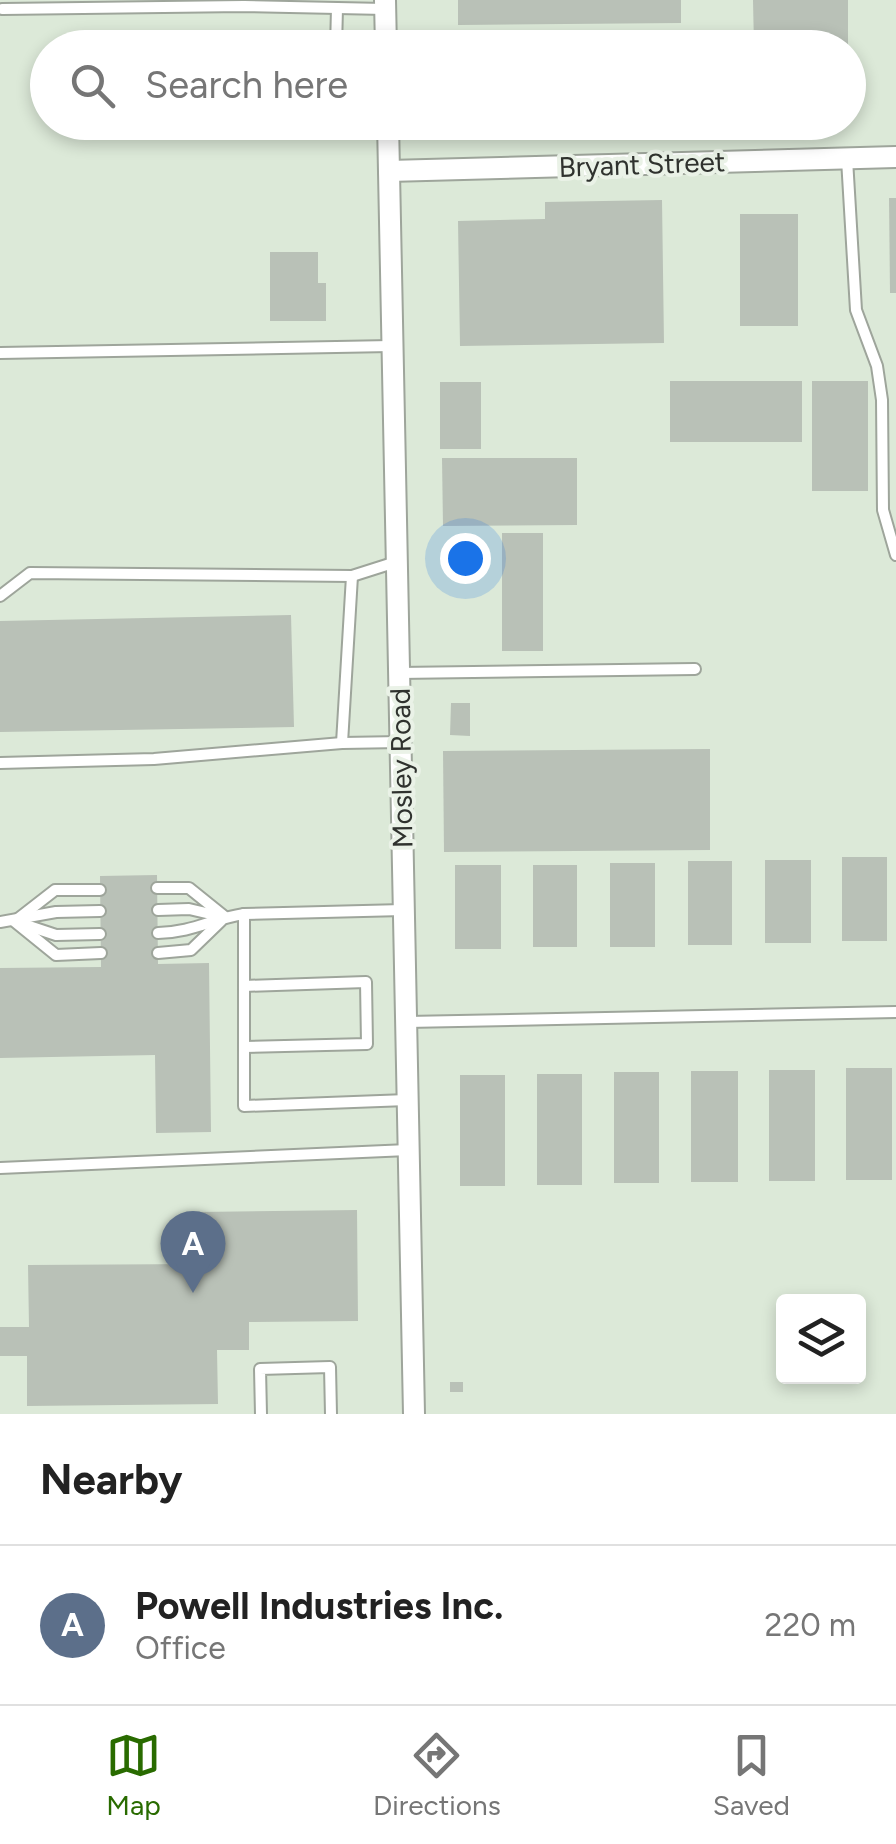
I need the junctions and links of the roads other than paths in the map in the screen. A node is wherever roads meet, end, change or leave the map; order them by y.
1 (330, 5) edge
2 (385, 5) edge
3 (2, 9) edge
4 (333, 30) edge
5 (386, 30) edge
6 (388, 140) edge
7 (896, 157) edge
8 (847, 159) junction
9 (389, 171) junction
10 (392, 346) junction
11 (0, 353) edge
12 (896, 556) edge
13 (397, 562) junction
14 (352, 576) junction
15 (0, 596) edge
16 (695, 669) dead end
17 (399, 672) junction
18 (401, 742) junction
19 (342, 743) junction
20 (0, 763) edge
21 (157, 888) dead end
22 (100, 890) dead end
23 (158, 910) dead end
24 (404, 910) junction
25 (100, 911) dead end
26 (244, 914) junction
27 (225, 917) junction
28 (14, 921) junction
29 (0, 922) edge
30 (158, 932) dead end
31 (100, 934) dead end
32 (158, 953) dead end
33 (101, 954) dead end
34 (244, 986) junction
35 (896, 1012) edge
36 (406, 1022) junction
37 (244, 1048) junction
38 (408, 1100) junction
39 (409, 1150) junction
40 (0, 1168) edge
41 (261, 1414) edge
42 (332, 1414) edge
43 (414, 1414) edge

1 - 2 lane
1 - 3 lane
1 - 4 lane
2 - 5 street
6 - 9 street, Mosley Road
7 - 8 street, Bryant Street
8 - 9 street, Bryant Street
8 - 12 lane
9 - 10 street, Mosley Road
10 - 11 lane
10 - 13 street, Mosley Road
13 - 14 lane
13 - 17 street, Mosley Road
14 - 15 lane
14 - 19 lane
16 - 17 lane
17 - 18 street, Mosley Road
18 - 19 lane
18 - 24 street, Mosley Road
19 - 20 lane
21 - 27 lane
22 - 28 lane
23 - 27 lane
24 - 26 lane
24 - 36 street, Mosley Road
25 - 28 lane
26 - 27 lane
26 - 34 lane
27 - 30 lane
27 - 32 lane
28 - 29 lane
28 - 31 lane
28 - 33 lane
34 - 37 lane
34 - 37 lane
35 - 36 lane
36 - 38 street, Mosley Road
37 - 38 lane
38 - 39 street, Mosley Road
39 - 40 lane
39 - 43 street, Mosley Road
41 - 42 lane

